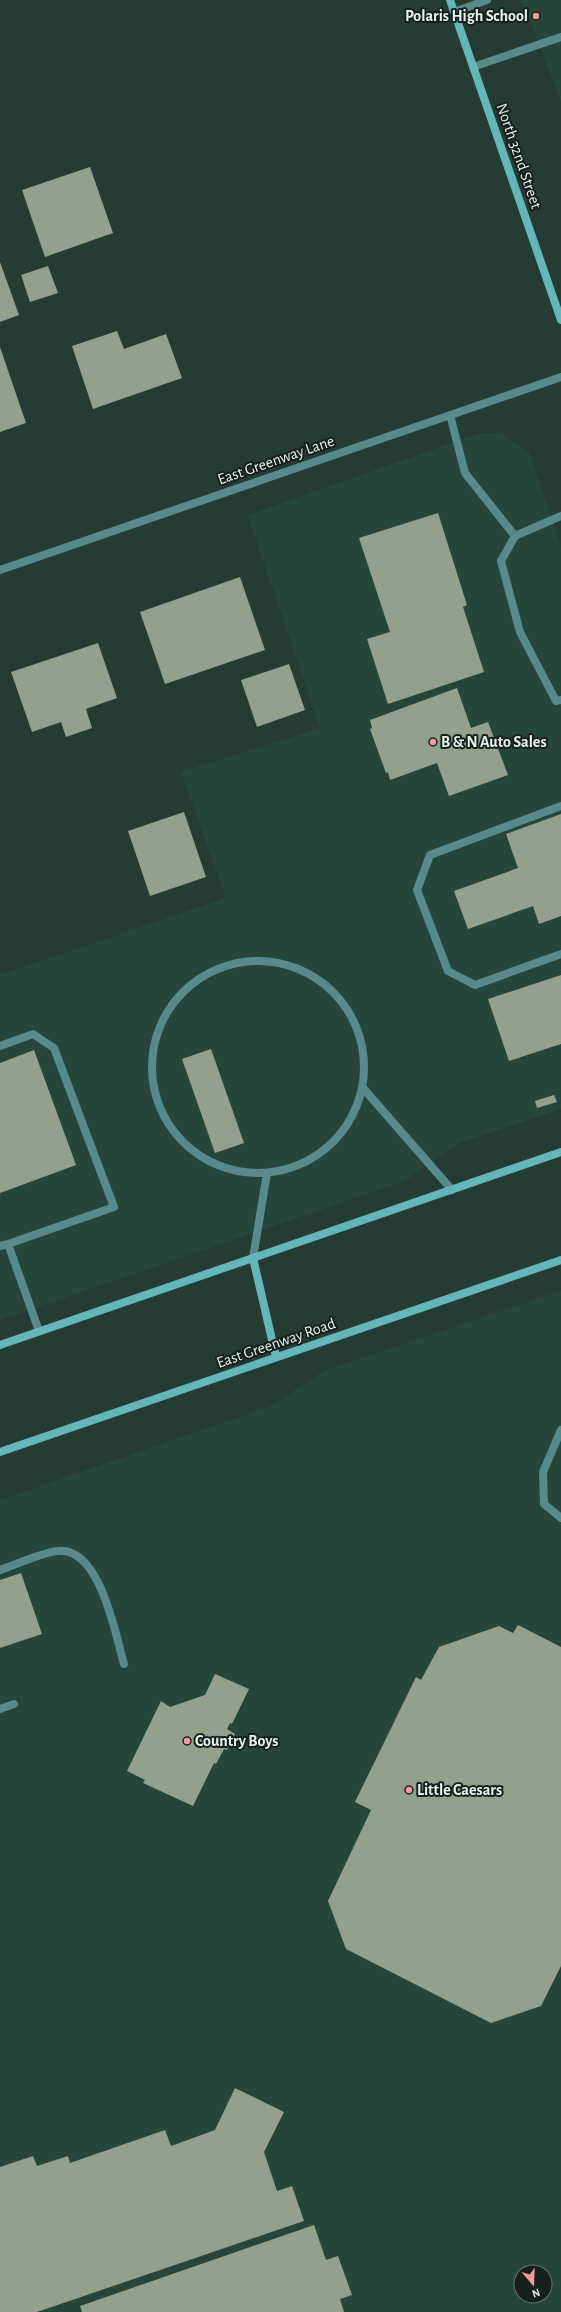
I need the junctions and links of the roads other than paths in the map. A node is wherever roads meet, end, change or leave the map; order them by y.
1 (450, 0) edge
2 (487, 0) edge
3 (454, 12) junction
4 (561, 37) edge
5 (473, 67) junction
6 (561, 320) edge
7 (561, 377) edge
8 (450, 415) junction
9 (561, 516) edge
10 (515, 536) junction
11 (0, 570) edge
12 (561, 700) edge
13 (561, 806) edge
14 (561, 954) edge
15 (0, 1046) edge
16 (363, 1088) junction
17 (561, 1152) edge
18 (267, 1173) junction
19 (452, 1190) junction
20 (4, 1245) edge
21 (253, 1258) junction
22 (561, 1260) edge
23 (39, 1331) junction
24 (0, 1344) edge
25 (276, 1357) junction
26 (561, 1430) edge
27 (0, 1452) edge
28 (561, 1518) edge
29 (0, 1570) edge
30 (124, 1664) dead end
31 (14, 1704) dead end
32 (0, 1709) edge

1 - 3 main road, North 32nd Street
2 - 3 street
3 - 5 main road, North 32nd Street
4 - 5 street
5 - 6 main road, North 32nd Street
7 - 8 street, East Greenway Lane
8 - 10 street
8 - 11 street, East Greenway Lane
9 - 10 street
10 - 12 street
13 - 14 street
15 - 20 street
16 - 18 street
16 - 18 street
16 - 19 street
17 - 19 main road
18 - 21 street
19 - 21 main road
20 - 23 street
21 - 23 main road
21 - 25 main road
22 - 25 main road, East Greenway Road
23 - 24 main road
25 - 27 main road, East Greenway Road
26 - 28 street
29 - 30 street
31 - 32 street

